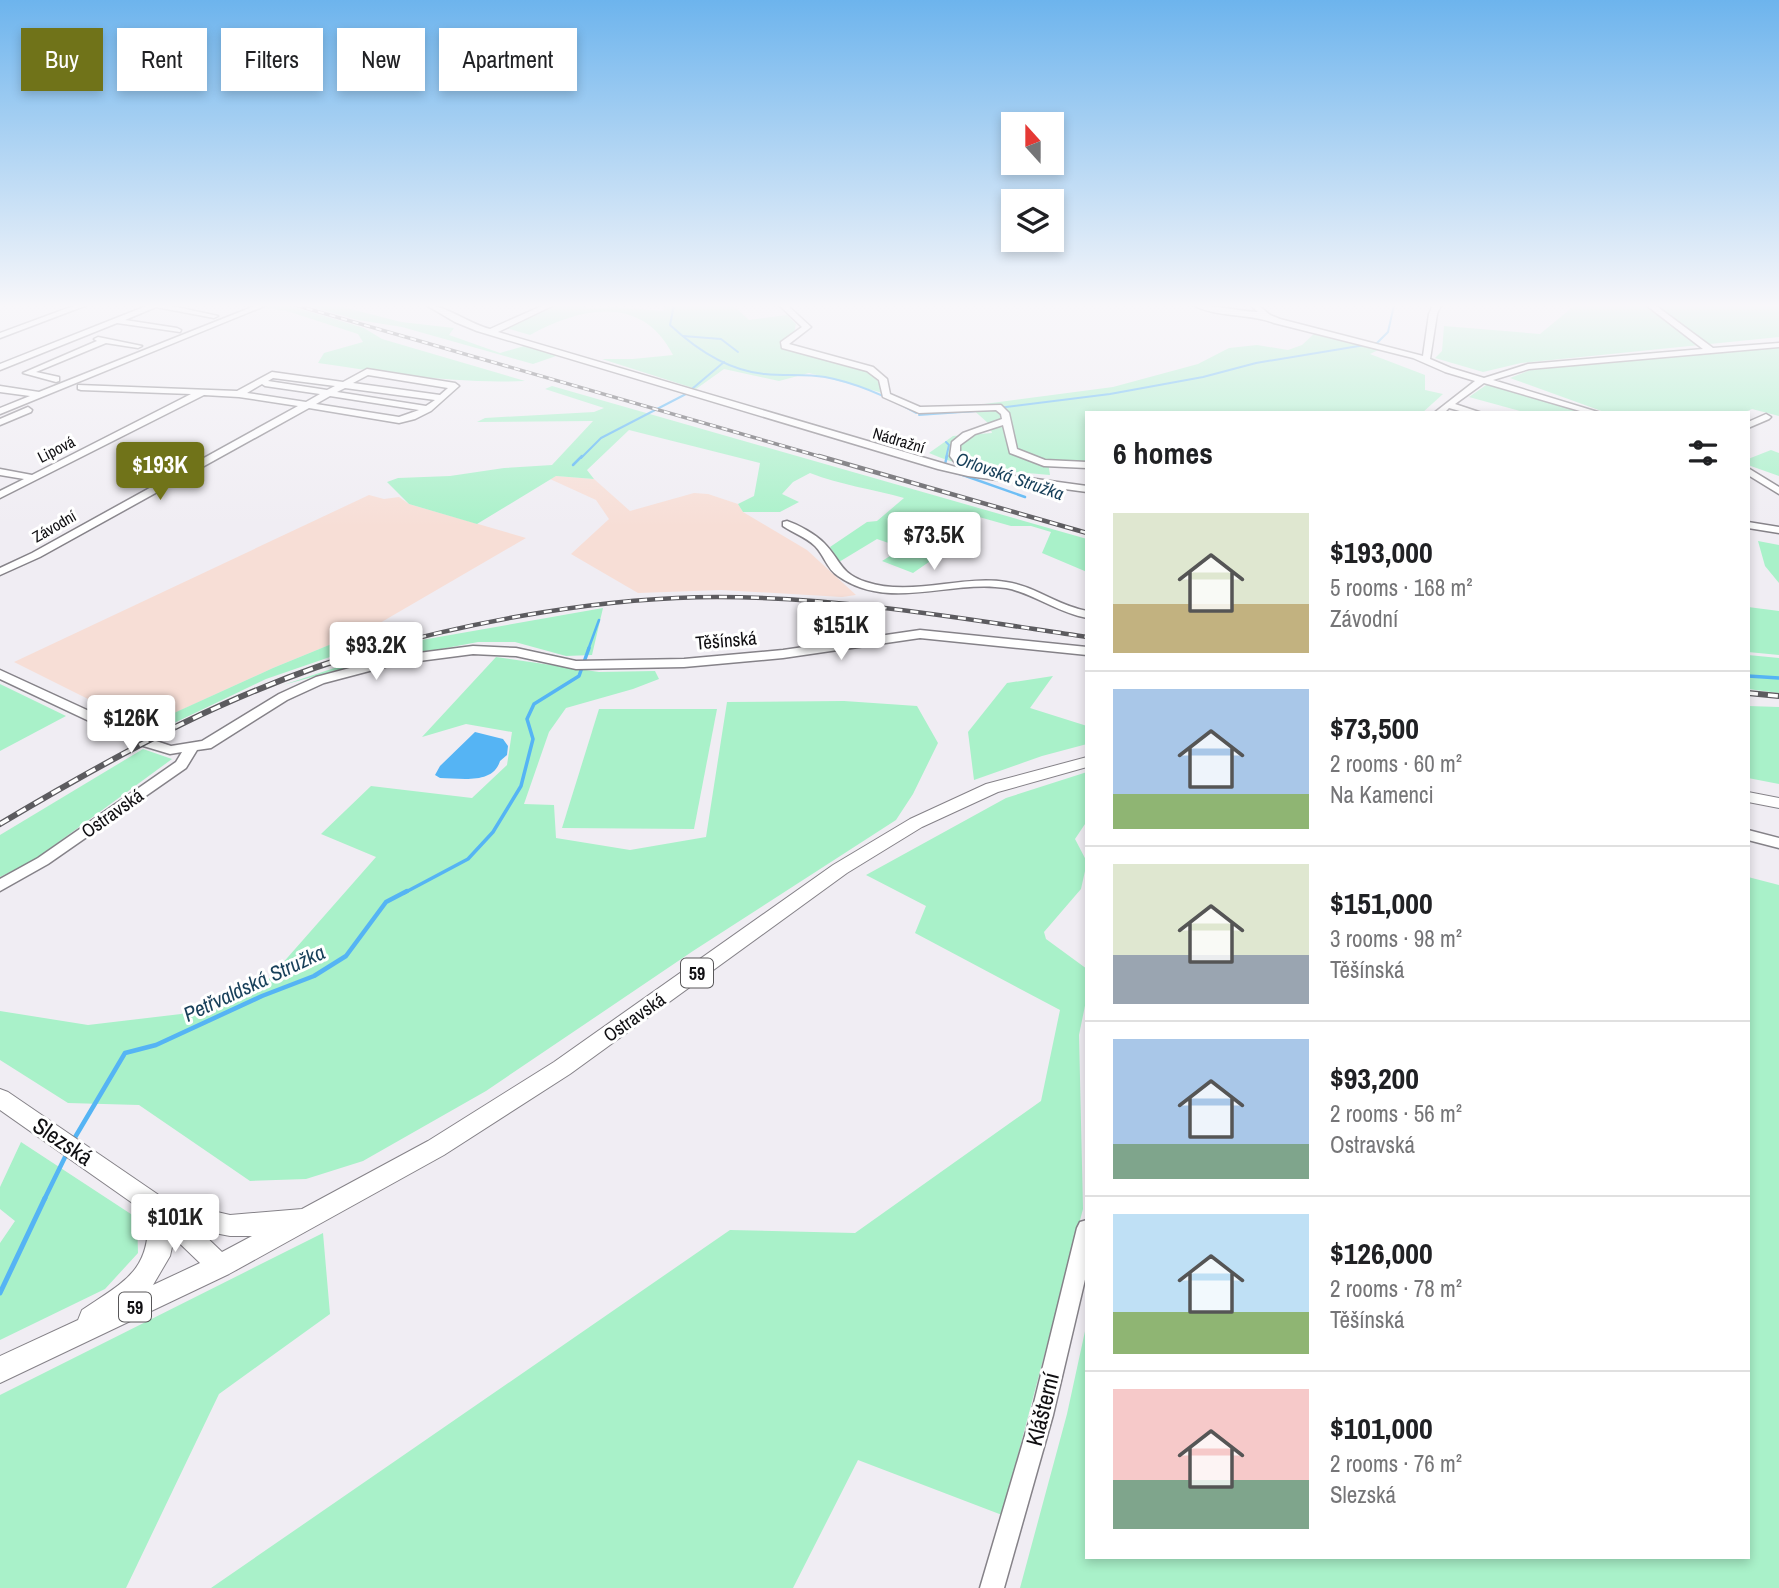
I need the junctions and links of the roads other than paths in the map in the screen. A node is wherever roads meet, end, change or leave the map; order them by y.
1 (56, 379) edge
2 (80, 379) edge
3 (99, 379) edge
4 (265, 379) edge
5 (305, 379) edge
6 (353, 379) edge
7 (412, 379) edge
8 (650, 379) edge
9 (883, 379) edge
10 (1487, 379) edge
11 (1484, 380) junction
12 (260, 382) junction
13 (344, 384) junction
14 (81, 387) junction
15 (0, 389) edge
16 (204, 391) junction
17 (22, 393) junction
18 (327, 393) junction
19 (239, 394) junction
20 (41, 395) junction
21 (56, 397) junction
22 (442, 398) junction
23 (306, 404) junction
24 (1447, 405) junction
25 (427, 410) junction
26 (0, 411) edge
27 (1440, 411) edge
28 (1470, 411) edge
29 (1590, 411) edge
30 (1002, 413) junction
31 (1766, 417) dead end
32 (0, 422) edge
33 (1750, 424) edge
34 (1085, 465) edge
35 (0, 472) edge
36 (1750, 472) edge
37 (968, 473) junction
38 (1760, 476) junction
39 (34, 478) junction
40 (1779, 480) edge
41 (1085, 489) edge
42 (1779, 491) edge
43 (0, 495) edge
44 (787, 524) dead end
45 (1750, 525) edge
46 (1779, 530) edge
47 (0, 572) edge
48 (1085, 614) edge
49 (1085, 651) edge
50 (576, 665) joint
51 (0, 674) edge
52 (191, 748) junction
53 (1085, 763) edge
54 (1750, 797) edge
55 (1779, 803) edge
56 (1750, 836) edge
57 (1779, 843) edge
58 (0, 886) edge
59 (0, 1098) edge
60 (160, 1209) junction
61 (327, 1209) junction
62 (1085, 1236) edge
63 (220, 1266) junction
64 (50, 1348) junction
65 (0, 1370) edge
66 (992, 1588) edge

1 - 17 street
2 - 20 street
3 - 14 street
4 - 12 street
5 - 13 street
6 - 13 street, Závodní
7 - 22 street, Závodní
8 - 37 street, Nádražní
9 - 30 street
10 - 11 street
11 - 24 street
11 - 29 street
12 - 18 street
12 - 19 street
13 - 18 street, Závodní
13 - 22 street
14 - 16 street
14 - 21 street
15 - 17 street
16 - 19 street
16 - 39 street, Lipová
17 - 20 street
18 - 23 street, Závodní
18 - 25 street
19 - 23 street
20 - 21 street
20 - 26 street
21 - 32 street
22 - 25 street
23 - 25 street
23 - 47 street, Závodní
24 - 27 street
24 - 28 street
30 - 34 street
30 - 37 street
31 - 33 street
35 - 39 street, Lipová
36 - 38 street
37 - 41 street, Nádražní
38 - 40 street
38 - 42 street
39 - 43 street, Lipová
44 - 48 street
45 - 46 street
49 - 50 street, Těšínská
50 - 52 street, Ostravská
51 - 52 street
52 - 58 street, Ostravská
53 - 61 main road, Ostravská / 59
54 - 55 main road
56 - 57 street
59 - 60 main road, Slezská
60 - 61 main road
60 - 63 main road, Slezská
60 - 64 main road
61 - 63 main road, Ostravská / 59
62 - 66 street, Klášterní
63 - 64 main road, 59
64 - 65 main road, 59

